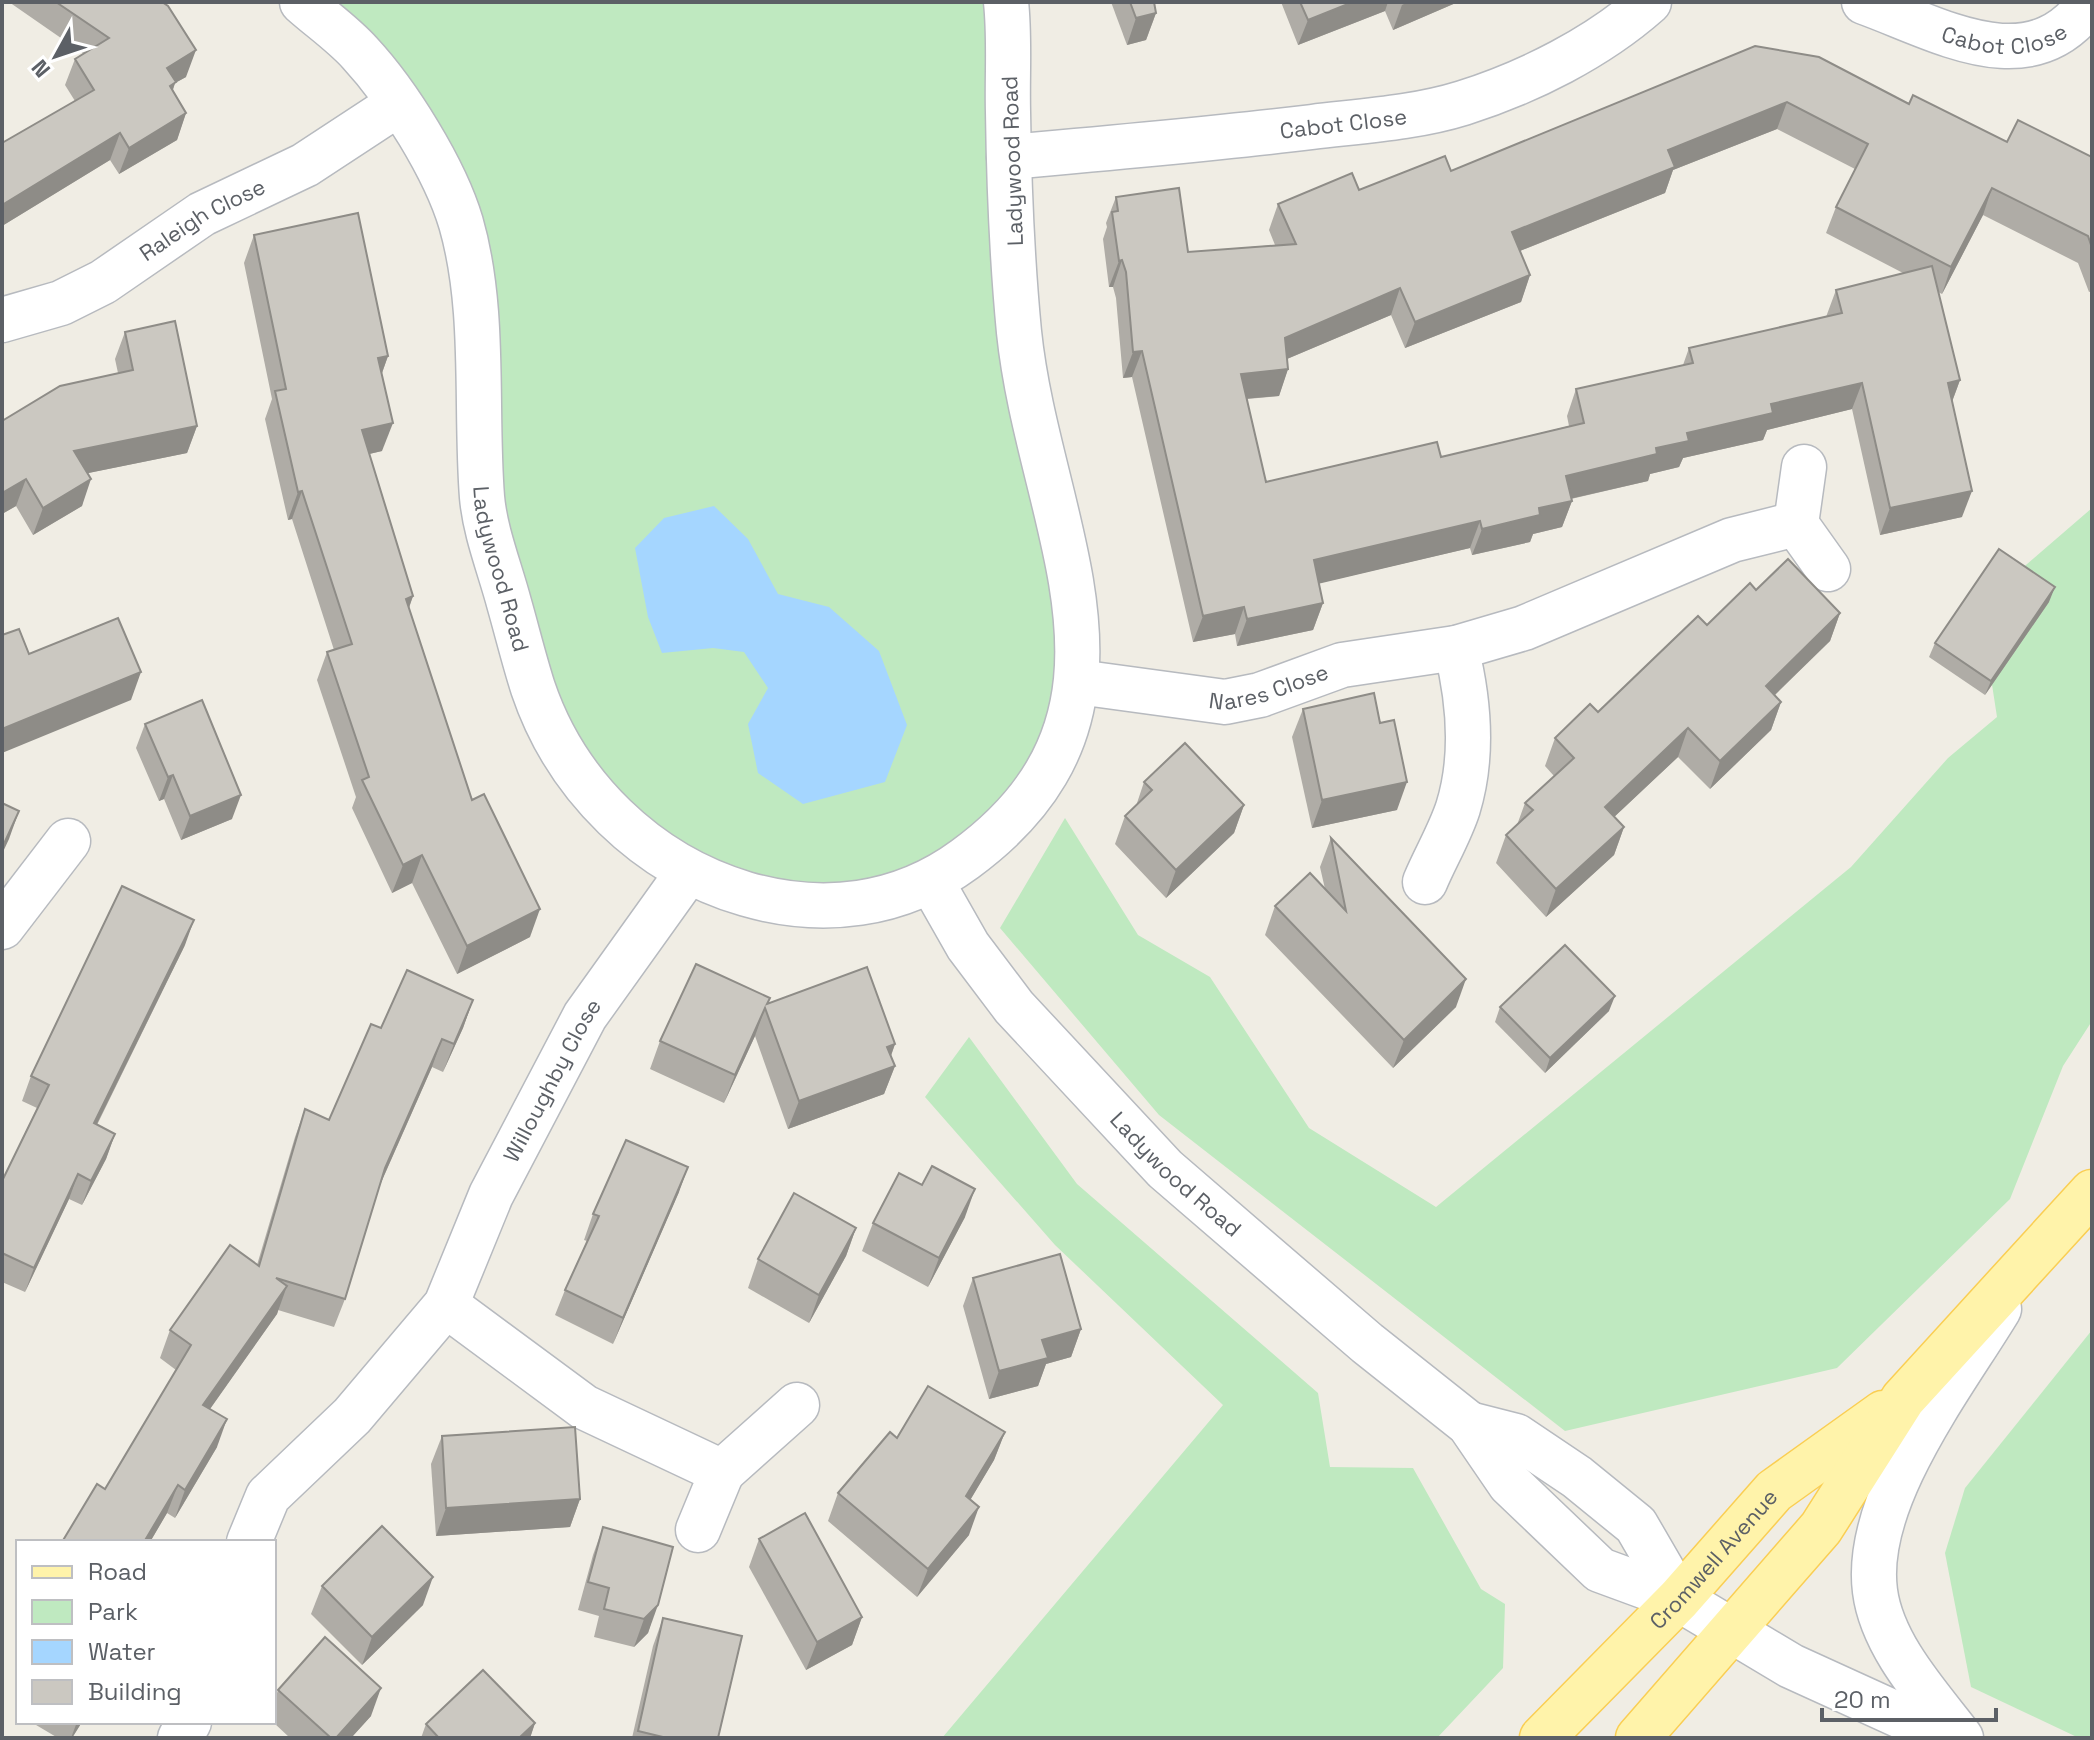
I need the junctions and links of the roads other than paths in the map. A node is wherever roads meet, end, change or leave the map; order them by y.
1 (302, 2) edge
2 (1006, 2) edge
3 (1649, 2) edge
4 (1864, 2) edge
5 (2090, 2) edge
6 (398, 104) junction
7 (1009, 157) junction
8 (2, 320) edge
9 (1804, 467) dead end
10 (1796, 524) junction
11 (1828, 569) dead end
12 (1456, 648) junction
13 (1078, 682) junction
14 (68, 841) dead end
15 (688, 872) junction
16 (931, 881) junction
17 (1425, 882) dead end
18 (2, 927) edge
19 (2092, 1192) edge
20 (2021, 1273) junction
21 (446, 1305) junction
22 (1903, 1399) junction
23 (797, 1405) dead end
24 (1469, 1424) junction
25 (722, 1472) junction
26 (698, 1530) dead end
27 (250, 1540) edge
28 (1679, 1599) junction
29 (1732, 1633) junction
30 (1542, 1738) edge
31 (1638, 1738) edge
32 (1949, 1738) edge
33 (1961, 1738) edge

1 - 6 street, Ladywood Road
2 - 7 street, Ladywood Road
3 - 7 street, Cabot Close
4 - 5 street, Cabot Close
6 - 8 street, Raleigh Close
6 - 15 street, Ladywood Road
7 - 13 street, Ladywood Road
9 - 10 street
10 - 11 street
10 - 12 street, Nares Close
12 - 13 street, Nares Close
12 - 17 street
13 - 16 street, Ladywood Road
14 - 18 street
15 - 16 street, Ladywood Road
15 - 21 street, Willoughby Close
16 - 24 street, Ladywood Road
19 - 20 main road, Cromwell Avenue
20 - 22 main road, Cromwell Avenue
20 - 33 street
21 - 25 street
21 - 27 street, Willoughby Close
22 - 28 main road, Cromwell Avenue
22 - 29 main road, Cromwell Avenue
23 - 25 street
24 - 28 street, Ladywood Road
24 - 28 street, Ladywood Road
25 - 26 street
28 - 29 street
28 - 30 main road, Cromwell Avenue
29 - 31 main road, Cromwell Avenue
29 - 32 street

